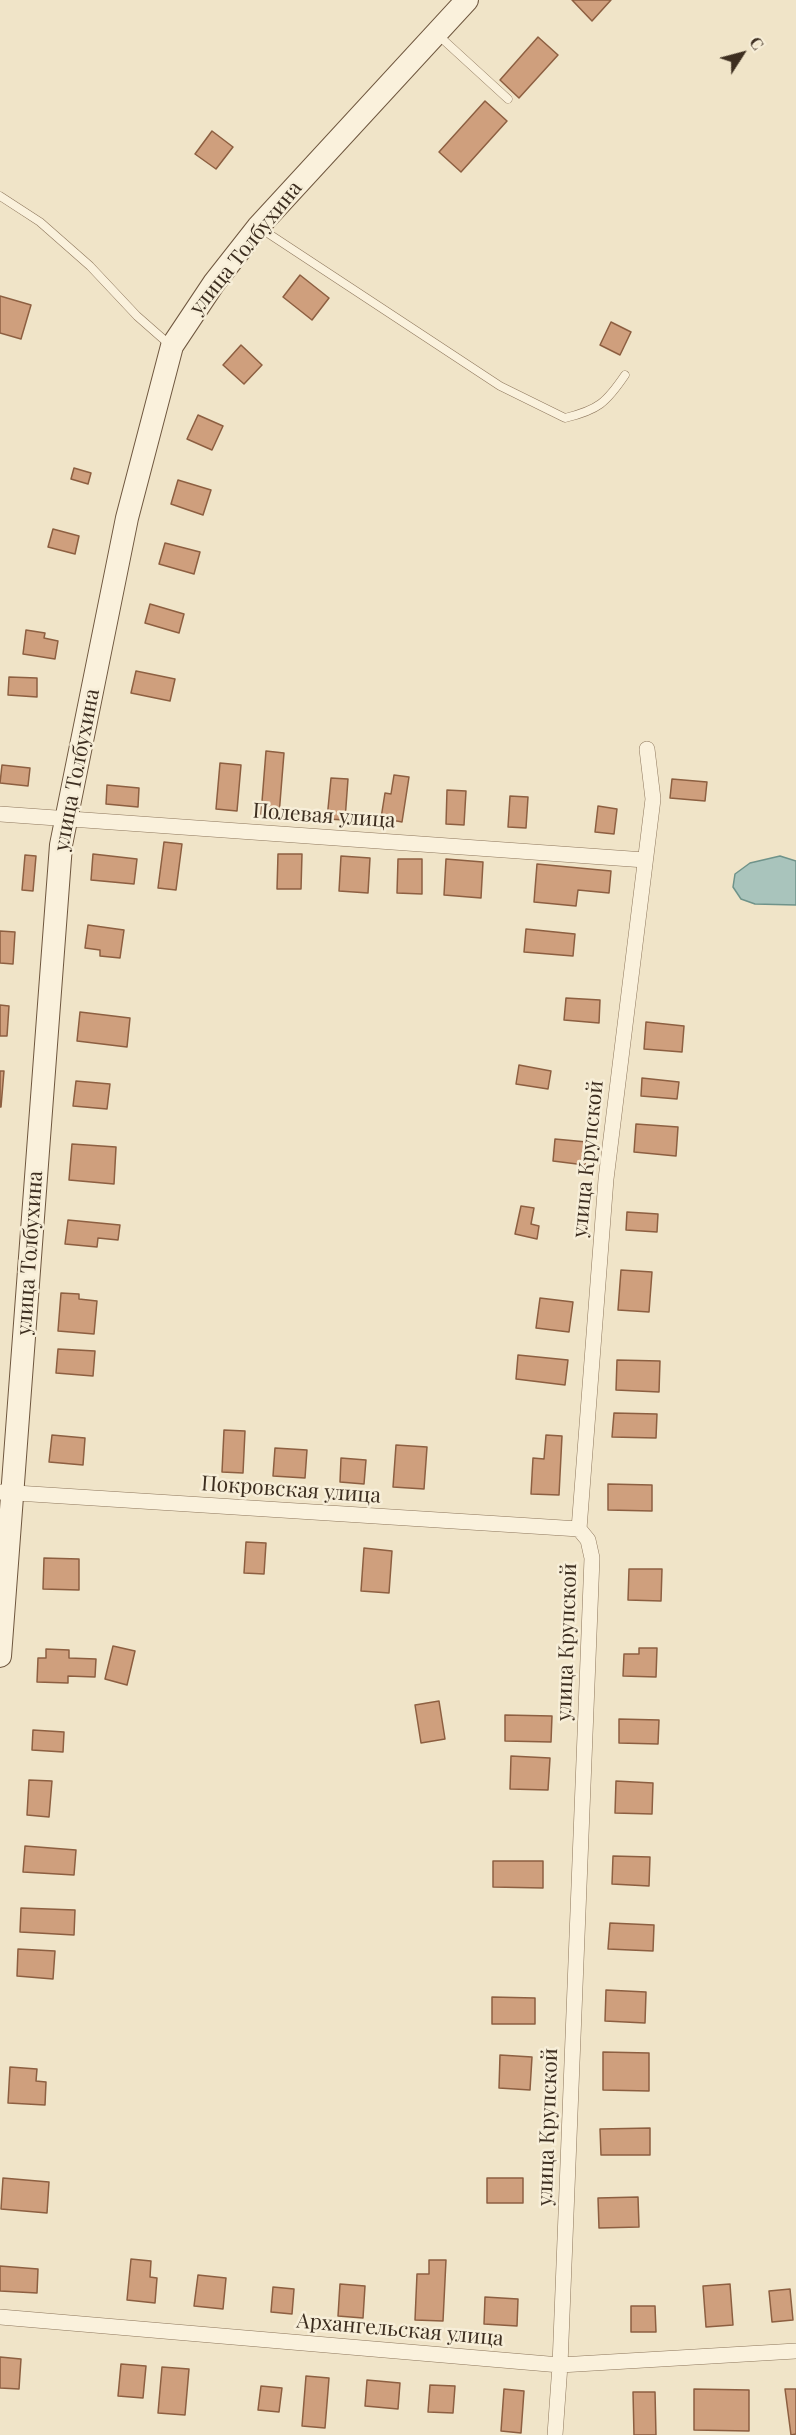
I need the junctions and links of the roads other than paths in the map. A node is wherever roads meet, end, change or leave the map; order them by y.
1 (467, 0) edge
2 (436, 33) junction
3 (508, 99) dead end
4 (0, 196) edge
5 (258, 227) junction
6 (172, 346) junction
7 (625, 375) dead end
8 (647, 749) dead end
9 (0, 814) edge
10 (65, 819) junction
11 (645, 860) junction
12 (6, 1492) edge
13 (579, 1529) junction
14 (0, 1656) edge
15 (0, 2317) edge
16 (796, 2351) edge
17 (560, 2365) junction
18 (555, 2435) edge

1 - 2 main road, улица Толбухина
2 - 3 lane
2 - 5 main road, улица Толбухина
4 - 6 lane
5 - 6 main road, улица Толбухина
5 - 7 lane
6 - 10 main road, улица Толбухина
8 - 11 street, улица Крупской
9 - 10 street, Полевая улица
10 - 11 street, Полевая улица
10 - 12 main road, улица Толбухина
11 - 13 street, улица Крупской
12 - 13 street, Покровская улица
12 - 14 main road, улица Толбухина
13 - 17 street, улица Крупской
15 - 17 street, Архангельская улица
16 - 17 street, Архангельская улица
17 - 18 street, улица Крупской

